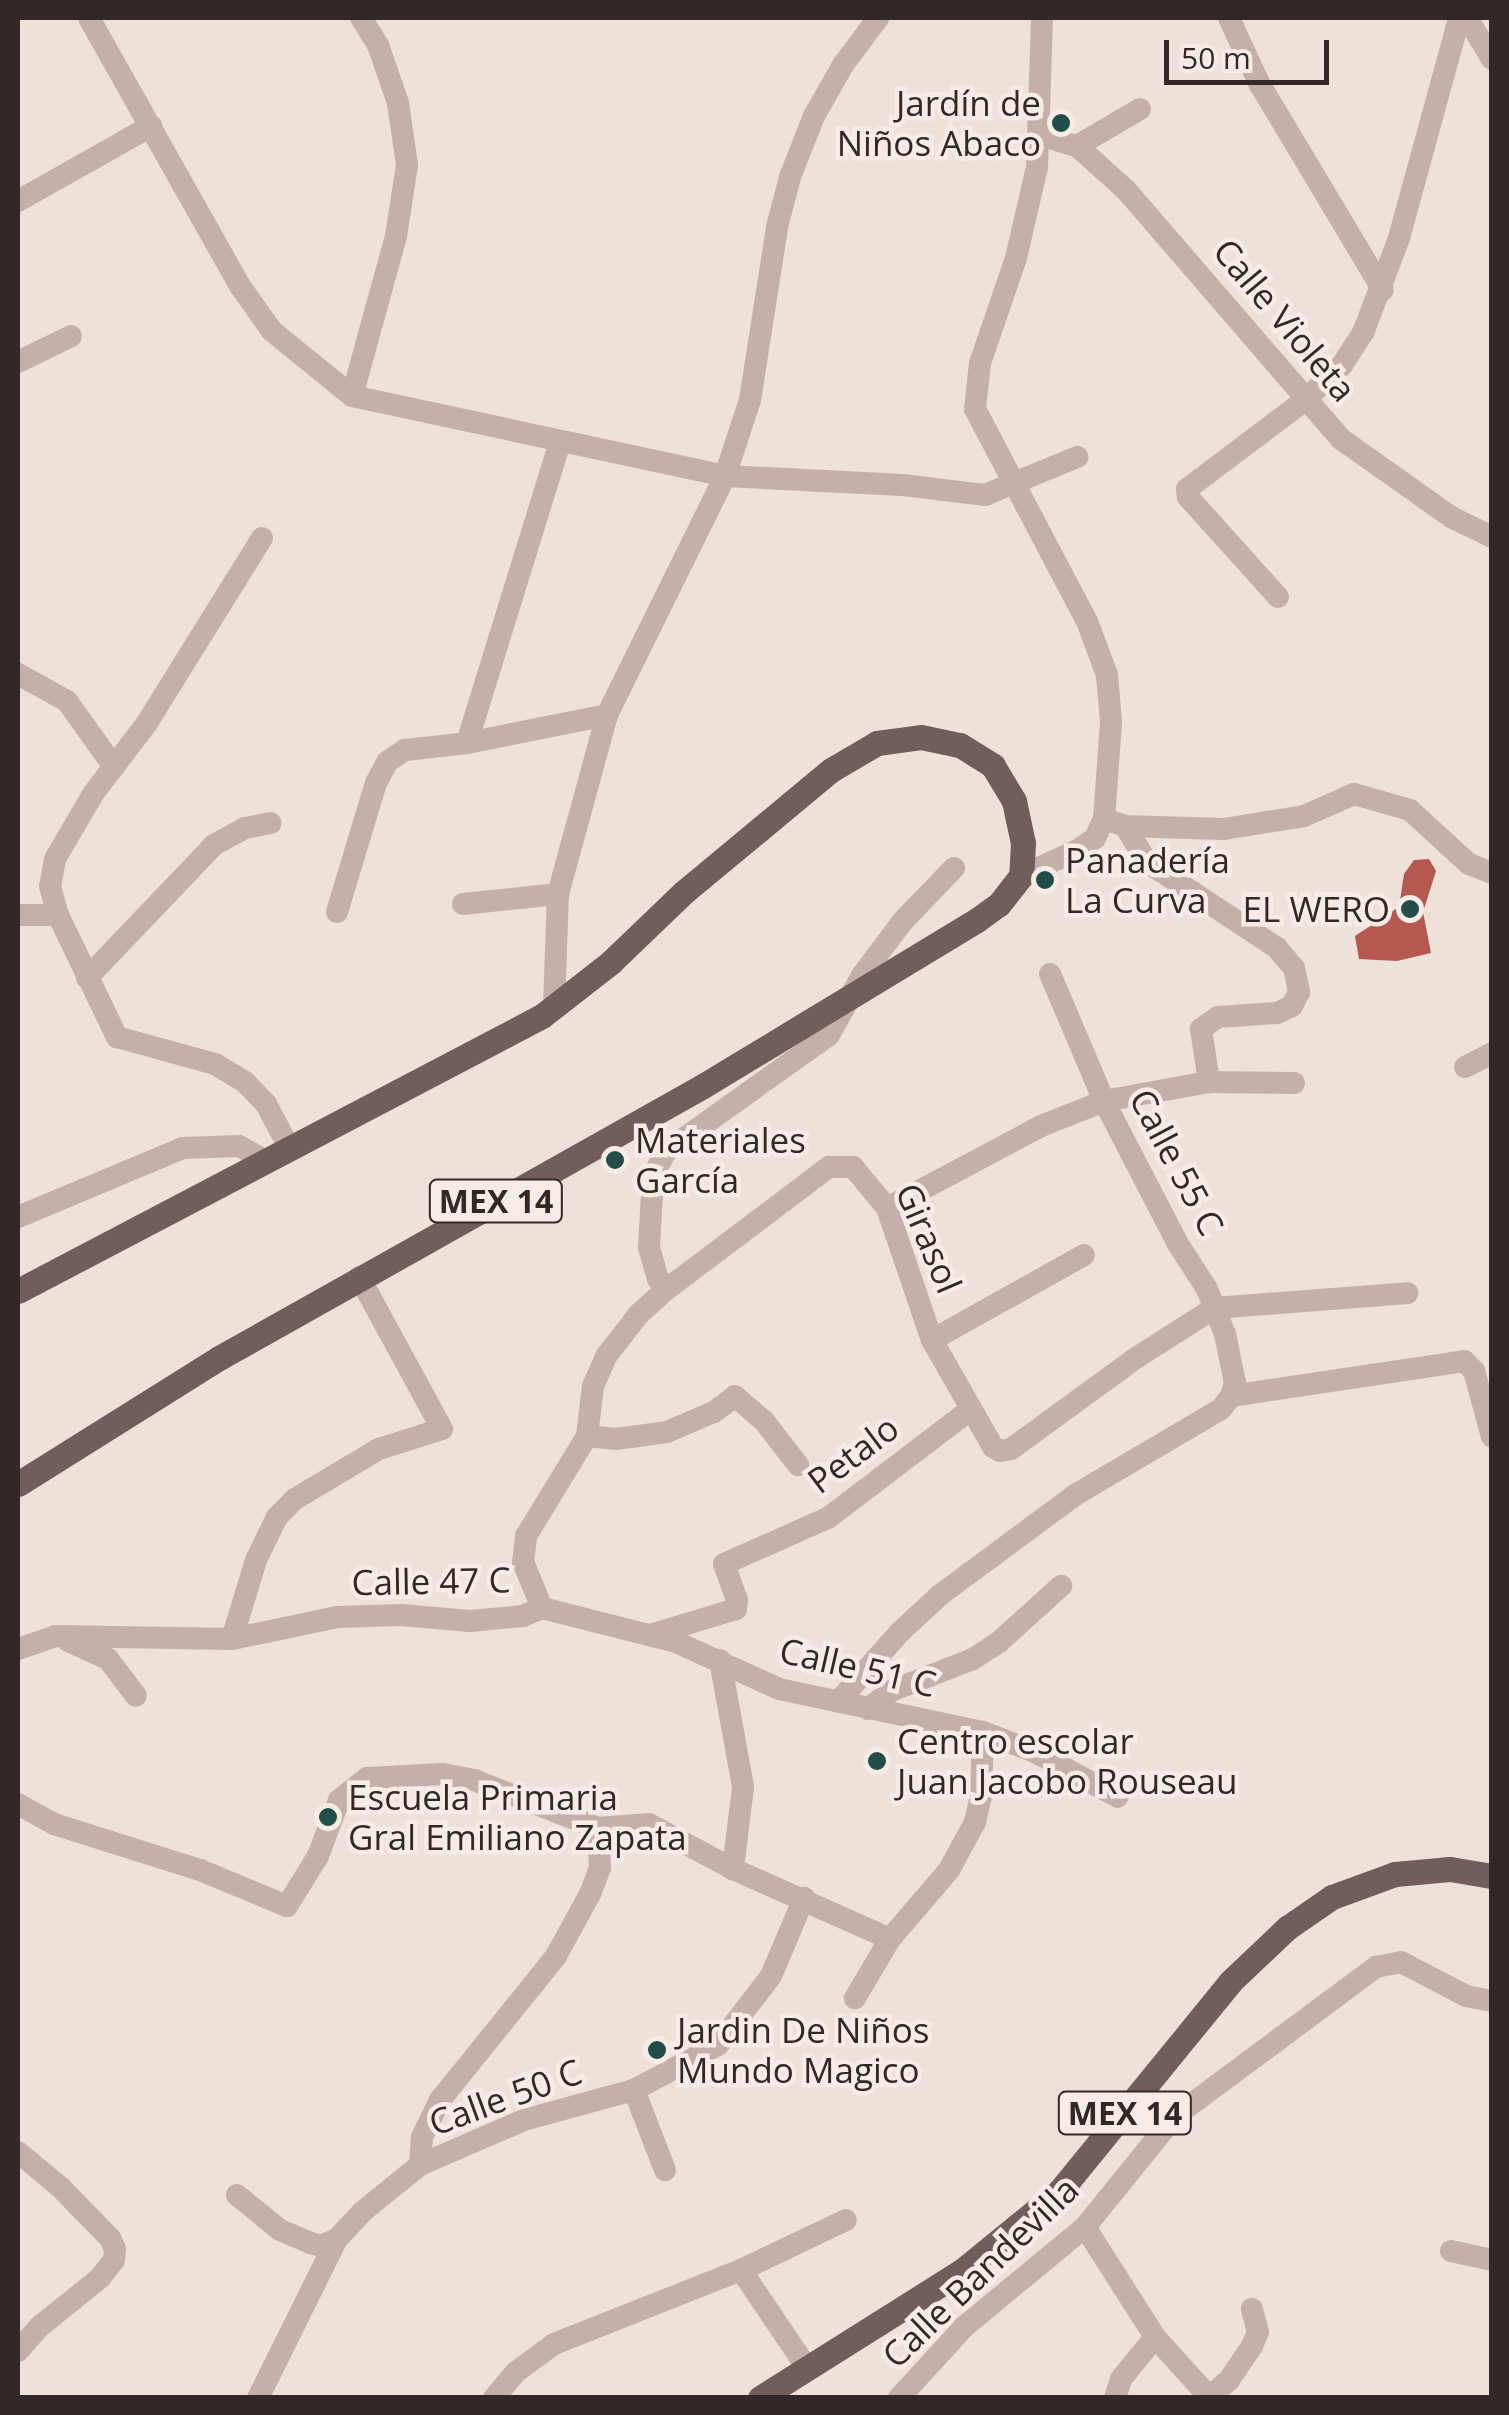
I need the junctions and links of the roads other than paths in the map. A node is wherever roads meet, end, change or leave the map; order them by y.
1 (88, 18) edge
2 (361, 18) edge
3 (878, 18) edge
4 (1042, 18) edge
5 (1229, 18) edge
6 (1458, 18) edge
7 (1467, 18) edge
8 (1492, 59) edge
9 (1140, 108) dead end
10 (151, 126) junction
11 (1040, 135) junction
12 (1077, 146) junction
13 (18, 201) edge
14 (1382, 290) junction
15 (70, 336) dead end
16 (18, 362) edge
17 (352, 396) junction
18 (1305, 400) junction
19 (560, 442) junction
20 (1077, 457) dead end
21 (725, 476) junction
22 (1013, 486) junction
23 (1492, 536) edge
24 (262, 538) dead end
25 (1278, 597) dead end
26 (18, 674) edge
27 (607, 715) junction
28 (467, 743) junction
29 (114, 767) junction
30 (1115, 822) junction
31 (271, 823) dead end
32 (954, 868) dead end
33 (1492, 872) edge
34 (1022, 876) junction
35 (558, 894) junction
36 (462, 904) dead end
37 (337, 912) dead end
38 (18, 915) edge
39 (58, 915) junction
40 (1050, 974) dead end
41 (87, 978) junction
42 (845, 1001) junction
43 (554, 1007) junction
44 (1492, 1053) edge
45 (1465, 1067) dead end
46 (1209, 1082) junction
47 (1294, 1083) dead end
48 (1104, 1101) junction
49 (289, 1147) junction
50 (264, 1160) junction
51 (887, 1208) junction
52 (18, 1217) edge
53 (1084, 1255) dead end
54 (359, 1277) junction
55 (668, 1288) junction
56 (18, 1292) edge
57 (1408, 1293) dead end
58 (1214, 1308) junction
59 (932, 1340) junction
60 (1233, 1390) junction
61 (971, 1409) junction
62 (586, 1436) junction
63 (1492, 1437) edge
64 (798, 1465) dead end
65 (18, 1484) edge
66 (1061, 1586) dead end
67 (542, 1608) junction
68 (650, 1634) junction
69 (55, 1636) junction
70 (232, 1638) junction
71 (18, 1649) edge
72 (720, 1660) junction
73 (136, 1696) dead end
74 (838, 1702) junction
75 (868, 1710) junction
76 (983, 1732) junction
77 (1118, 1798) dead end
78 (18, 1804) edge
79 (598, 1828) junction
80 (733, 1868) junction
81 (1492, 1876) edge
82 (804, 1898) junction
83 (890, 1939) junction
84 (855, 1998) dead end
85 (1492, 2001) edge
86 (634, 2090) junction
87 (18, 2152) edge
88 (420, 2165) junction
89 (665, 2170) dead end
90 (237, 2196) dead end
91 (846, 2220) dead end
92 (1085, 2226) junction
93 (337, 2238) junction
94 (1451, 2251) dead end
95 (1492, 2260) edge
96 (742, 2270) junction
97 (1252, 2309) dead end
98 (1155, 2338) junction
99 (18, 2351) edge
100 (807, 2368) junction
101 (1210, 2397) edge
102 (258, 2398) edge
103 (494, 2398) edge
104 (760, 2398) edge
105 (898, 2398) edge
106 (1115, 2398) edge

1 - 10 street
2 - 17 street
3 - 21 street
4 - 11 street
5 - 14 street
6 - 14 street
7 - 8 street
9 - 12 street
10 - 13 street
10 - 17 street
11 - 12 street, Calle Violeta
11 - 22 street
12 - 18 street, Calle Violeta
14 - 18 street
15 - 16 street
17 - 19 street
18 - 23 street, Calle Violeta
18 - 25 street
19 - 21 street
19 - 28 street
20 - 22 street
21 - 22 street
21 - 27 street
22 - 30 street
24 - 29 street
26 - 29 street
27 - 28 street
27 - 35 street
28 - 37 street
29 - 39 street
30 - 33 street
30 - 34 street
30 - 46 street
31 - 41 street
32 - 42 street
34 - 42 main road, MEX 14
34 - 43 main road
35 - 36 street
35 - 43 street
38 - 39 street
39 - 41 street
40 - 48 street, Calle 55 C
41 - 49 street
42 - 54 main road, MEX 14
42 - 55 street
43 - 49 main road
44 - 45 street
46 - 47 street
46 - 48 street
48 - 51 street
48 - 58 street, Calle 55 C
49 - 50 main road
50 - 52 street
50 - 56 main road
51 - 55 street, Girasol
51 - 59 street, Girasol
53 - 59 street
54 - 65 main road, MEX 14
54 - 70 street
55 - 62 street, Girasol
57 - 58 street
58 - 60 street, Calle 55 C
58 - 61 street, Girasol
59 - 61 street, Girasol
60 - 63 street
60 - 74 street
61 - 68 street, Petalo
62 - 64 street
62 - 67 street
66 - 75 street
67 - 68 street, Calle 47 C
67 - 70 street, Calle 47 C
68 - 72 street, Calle 47 C
69 - 70 street, Calle 47 C
69 - 71 street, Calle 47 C
69 - 73 street
72 - 74 street, Calle 51 C
72 - 80 street
74 - 75 street, Calle 51 C
75 - 76 street, Calle 51 C
76 - 77 street, Calle 51 C
76 - 83 street
78 - 79 street
79 - 80 street
79 - 88 street
80 - 82 street
81 - 100 main road, MEX 14
82 - 83 street
82 - 86 street, Calle 50 C
83 - 84 street
85 - 92 street, Calle Bandevilla
86 - 88 street, Calle 50 C
86 - 89 street
87 - 99 street
88 - 93 street, Calle 50 C
90 - 93 street
91 - 96 street
92 - 98 street
92 - 105 street, Calle Bandevilla
93 - 102 street, Calle 50 C
94 - 95 street
96 - 100 street
96 - 103 street
97 - 101 street
98 - 101 street
98 - 106 street
100 - 104 main road, MEX 14

